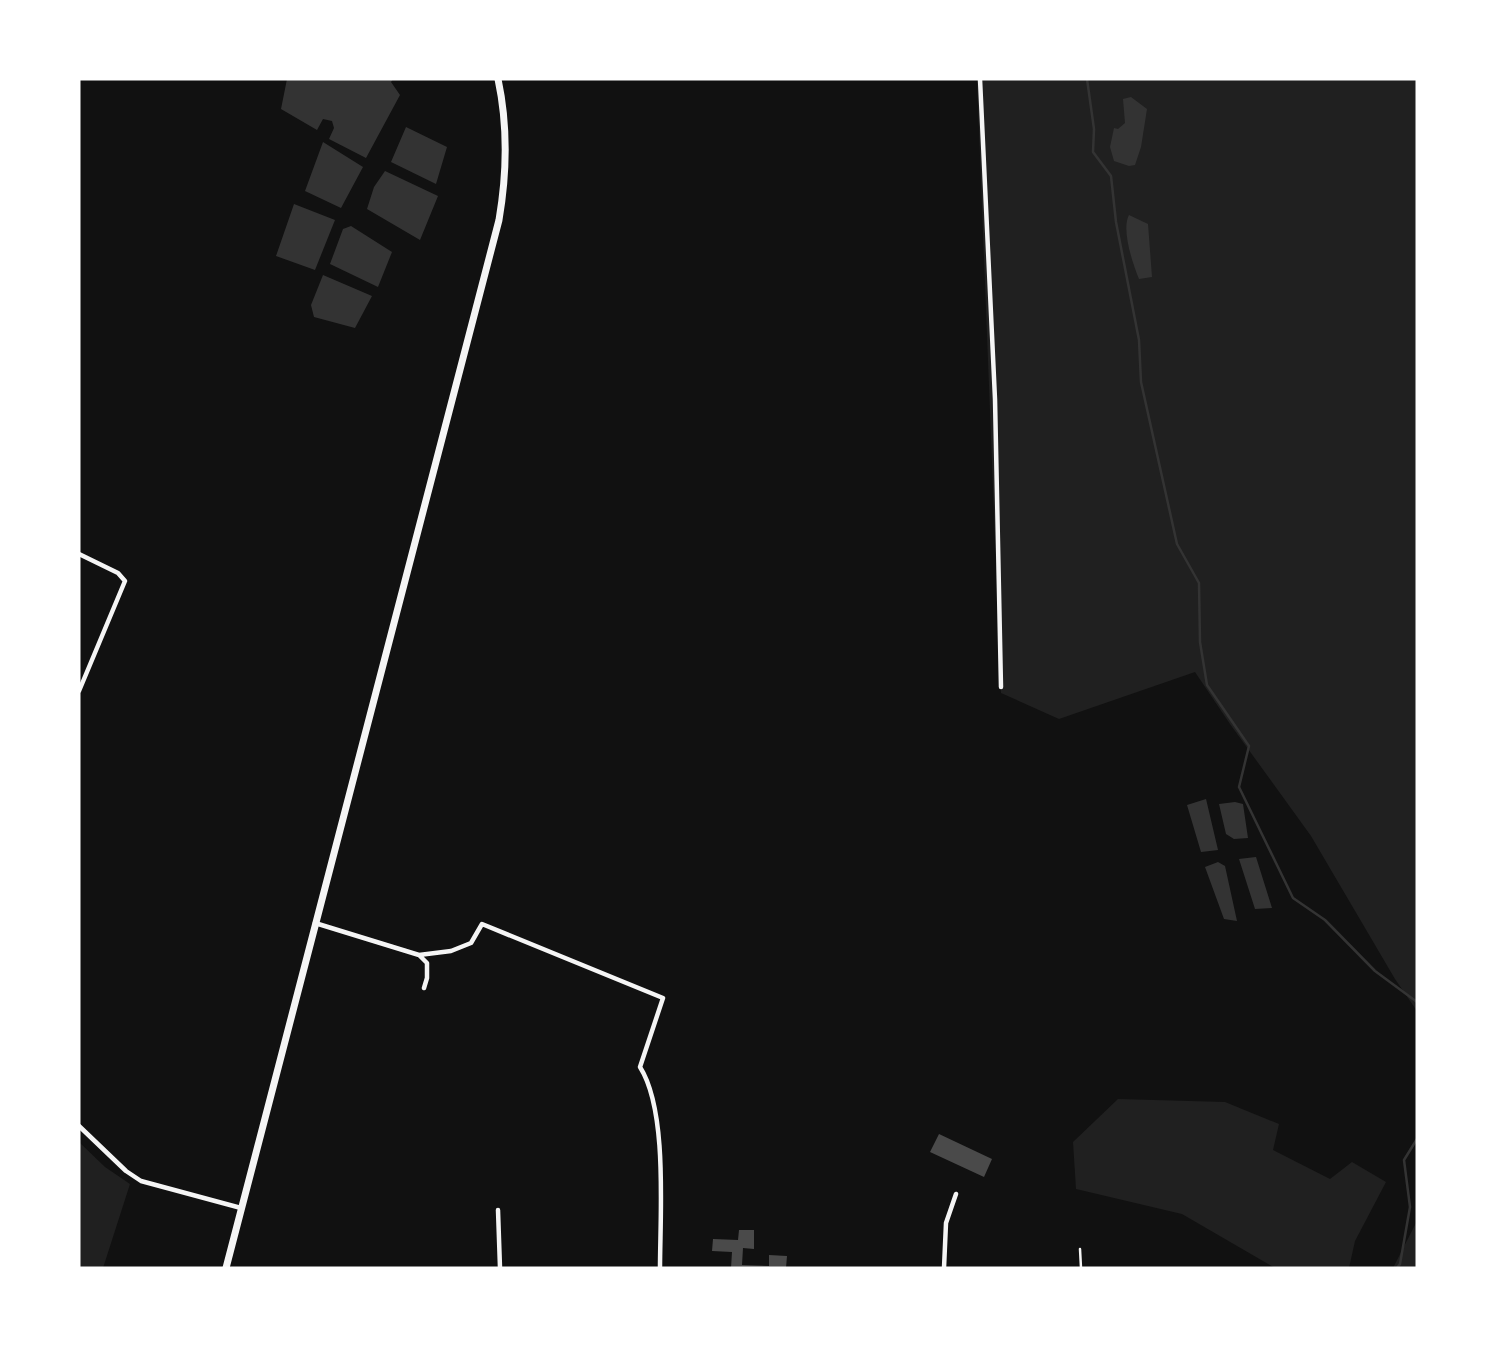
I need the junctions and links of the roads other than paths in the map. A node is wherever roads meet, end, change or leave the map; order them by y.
1 (498, 79) edge
2 (981, 79) edge
3 (79, 554) edge
4 (1000, 687) dead end
5 (79, 691) edge
6 (315, 923) junction
7 (419, 955) junction
8 (424, 988) dead end
9 (79, 1126) edge
10 (956, 1194) dead end
11 (241, 1208) junction
12 (498, 1210) dead end
13 (1080, 1249) dead end
14 (226, 1268) edge
15 (500, 1268) edge
16 (660, 1268) edge
17 (944, 1268) edge
18 (1081, 1268) edge

1 - 6 main road
2 - 4 street
3 - 5 street
6 - 7 street
6 - 11 main road
7 - 8 street
7 - 16 street
9 - 11 street
10 - 17 street
11 - 14 main road
12 - 15 street
13 - 18 lane

